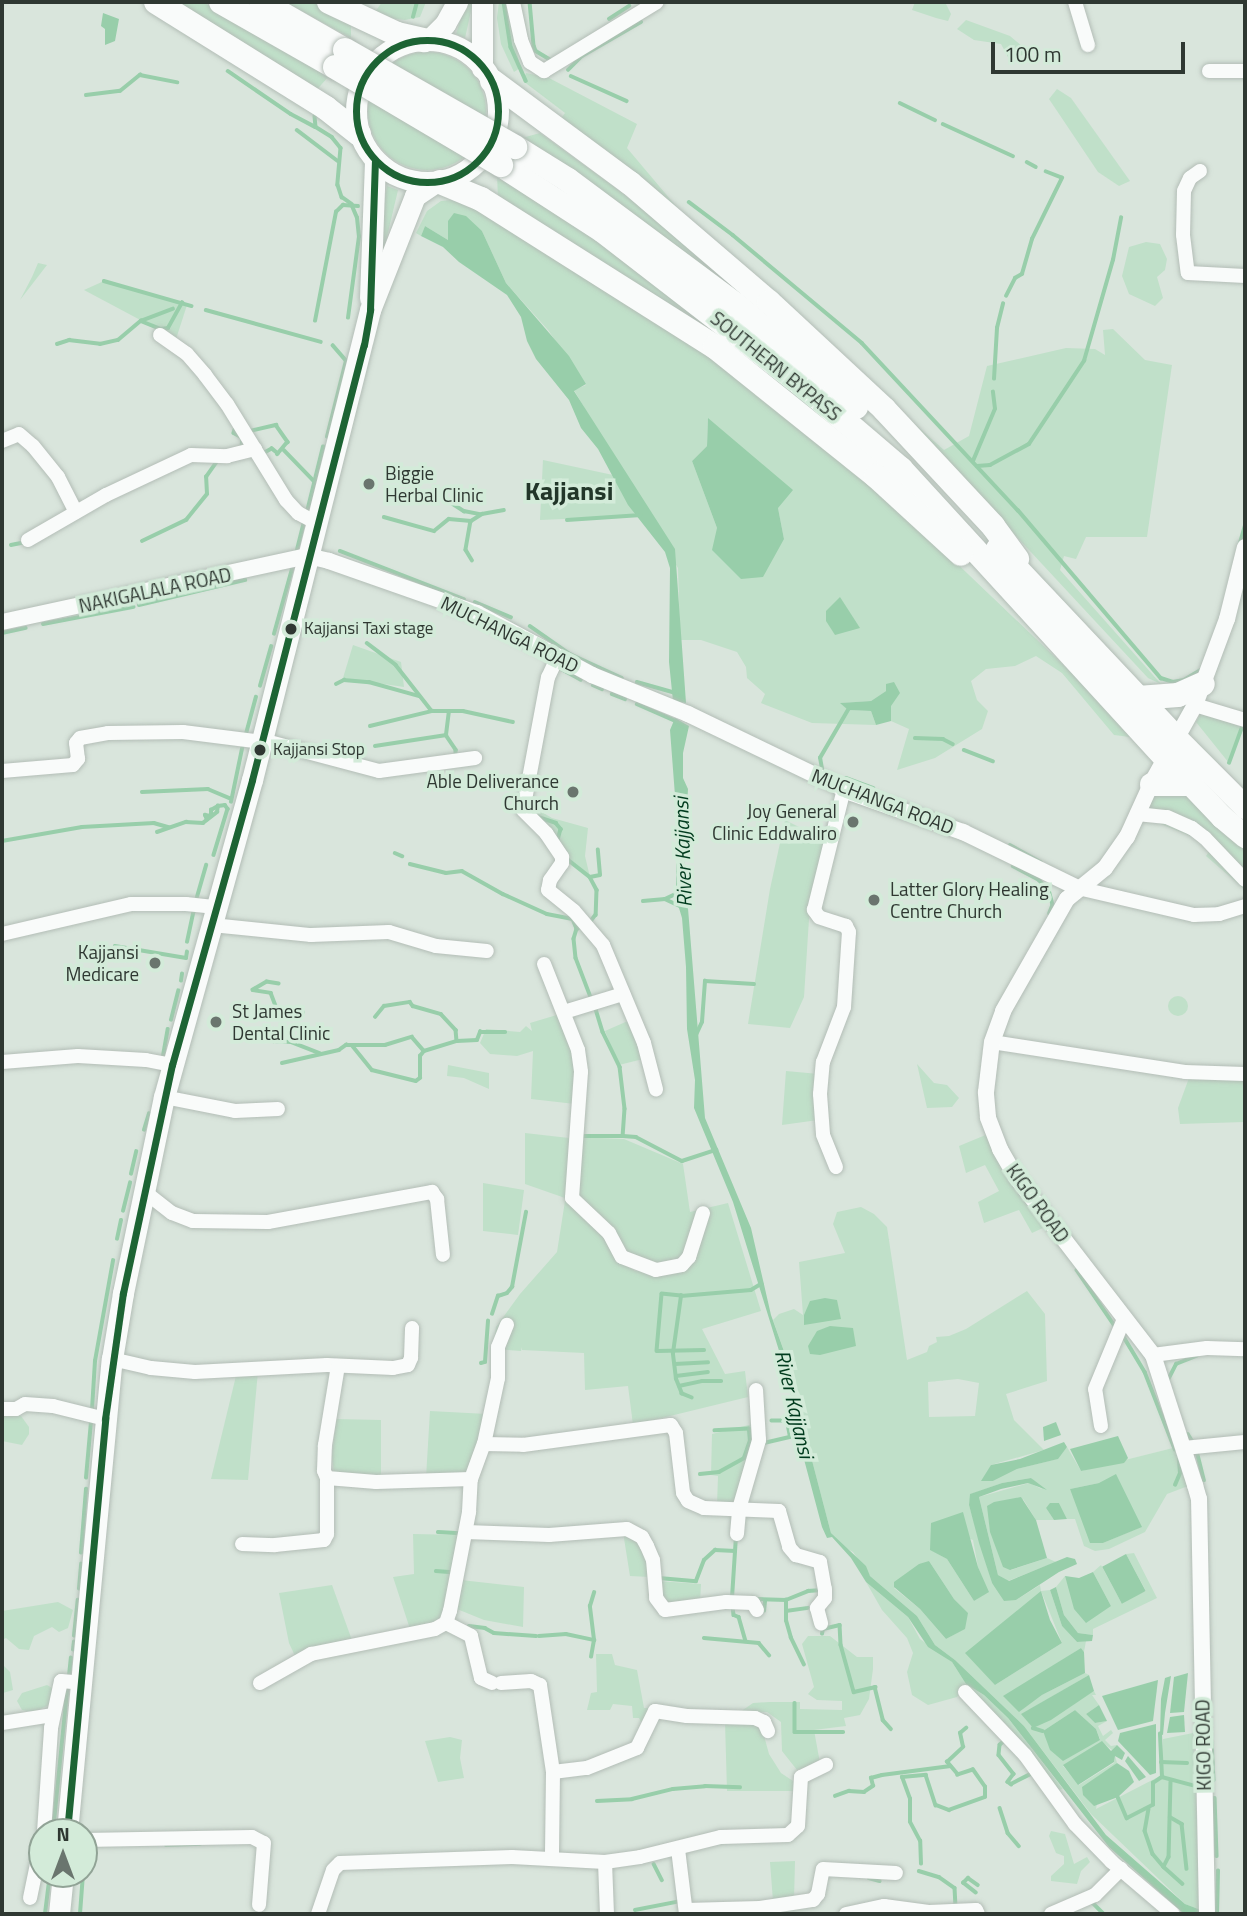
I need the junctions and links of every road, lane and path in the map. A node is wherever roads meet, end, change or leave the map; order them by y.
1 (156, 2) edge
2 (221, 2) edge
3 (261, 2) edge
4 (329, 2) edge
5 (457, 2) edge
6 (482, 2) edge
7 (513, 2) edge
8 (657, 2) edge
9 (1075, 2) edge
10 (427, 40) junction
11 (1088, 45) dead end
12 (340, 58) junction
13 (1209, 71) dead end
14 (1245, 71) edge
15 (487, 74) junction
16 (359, 134) junction
17 (375, 161) junction
18 (1200, 171) dead end
19 (438, 182) junction
20 (1245, 276) edge
21 (370, 310) junction
22 (160, 335) dead end
23 (2, 441) edge
24 (255, 449) junction
25 (76, 512) junction
26 (317, 523) junction
27 (28, 540) dead end
28 (1245, 547) edge
29 (308, 556) junction
30 (1241, 585) edge
31 (1041, 606) junction
32 (2, 622) edge
33 (558, 656) junction
34 (1199, 695) junction
35 (1138, 698) junction
36 (1245, 720) edge
37 (262, 741) junction
38 (1171, 747) junction
39 (475, 758) dead end
40 (2, 771) edge
41 (1151, 784) junction
42 (1191, 784) junction
43 (844, 789) junction
44 (1245, 807) edge
45 (1138, 814) junction
46 (1245, 836) edge
47 (1245, 880) edge
48 (1078, 888) junction
49 (1245, 906) edge
50 (214, 916) junction
51 (2, 934) edge
52 (487, 951) dead end
53 (544, 964) dead end
54 (623, 994) junction
55 (564, 1012) junction
56 (992, 1042) junction
57 (2, 1062) edge
58 (172, 1065) junction
59 (1245, 1074) edge
60 (656, 1089) dead end
61 (164, 1097) junction
62 (278, 1109) dead end
63 (836, 1167) dead end
64 (145, 1192) junction
65 (703, 1213) dead end
66 (443, 1255) dead end
67 (1124, 1320) junction
68 (507, 1325) dead end
69 (412, 1328) dead end
70 (1245, 1349) edge
71 (1153, 1355) junction
72 (112, 1359) junction
73 (338, 1366) junction
74 (756, 1390) dead end
75 (2, 1409) edge
76 (105, 1419) junction
77 (1101, 1426) dead end
78 (1245, 1441) edge
79 (484, 1444) junction
80 (1184, 1448) junction
81 (327, 1478) junction
82 (471, 1479) junction
83 (740, 1509) junction
84 (466, 1532) junction
85 (737, 1534) dead end
86 (242, 1544) dead end
87 (757, 1610) dead end
88 (446, 1623) junction
89 (821, 1623) dead end
90 (82, 1683) junction
91 (260, 1683) dead end
92 (965, 1692) dead end
93 (53, 1715) junction
94 (2, 1723) edge
95 (768, 1731) dead end
96 (826, 1765) dead end
97 (553, 1772) junction
98 (45, 1818) edge
99 (68, 1818) edge
100 (98, 1840) edge
101 (678, 1849) junction
102 (552, 1857) junction
103 (605, 1862) junction
104 (1121, 1869) junction
105 (896, 1873) dead end
106 (32, 1888) edge
107 (62, 1888) edge
108 (30, 1898) dead end
109 (259, 1905) dead end
110 (1206, 1906) edge
111 (686, 1912) edge
112 (59, 1914) edge
113 (318, 1914) edge
114 (607, 1914) edge
115 (846, 1914) edge
116 (978, 1914) edge
117 (1051, 1914) edge
118 (1173, 1914) edge

1 - 16 highway
2 - 12 highway, SOUTHERN BYPASS
3 - 12 highway, SOUTHERN BYPASS
4 - 10 highway
5 - 10 main road
6 - 15 main road
7 - 8 street
9 - 11 street
10 - 15 main road
10 - 16 main road
12 - 31 highway, SOUTHERN BYPASS, bridge
13 - 14 street
15 - 19 main road
15 - 31 highway
16 - 17 main road
17 - 19 main road
17 - 21 main road
18 - 20 street
19 - 21 main road
19 - 31 highway
21 - 26 main road
22 - 24 street
23 - 25 street
24 - 25 street
24 - 26 street
25 - 27 street
26 - 29 main road
28 - 30 street, KIGO ROAD
29 - 32 street, NAKIGALALA ROAD
29 - 33 street, MUCHANGA ROAD
29 - 37 main road
30 - 34 street, KIGO ROAD
31 - 35 highway, SOUTHERN BYPASS
31 - 38 highway, SOUTHERN BYPASS
33 - 43 street, MUCHANGA ROAD
33 - 54 street
34 - 35 highway
34 - 36 street
34 - 38 street, KIGO ROAD
35 - 38 highway, SOUTHERN BYPASS
37 - 39 street
37 - 40 street
37 - 50 main road
38 - 41 street, KIGO ROAD
38 - 42 highway, SOUTHERN BYPASS
38 - 44 highway, SOUTHERN BYPASS
41 - 42 highway
41 - 45 street, KIGO ROAD
42 - 46 highway, SOUTHERN BYPASS
43 - 48 street, MUCHANGA ROAD
43 - 63 street
45 - 47 street
45 - 48 street, KIGO ROAD
48 - 49 street
48 - 56 street, KIGO ROAD
50 - 51 street
50 - 52 street
50 - 58 main road
53 - 55 street
54 - 55 street
54 - 60 street
55 - 65 street
56 - 59 street
56 - 67 street, KIGO ROAD
57 - 58 street
58 - 61 main road
61 - 62 street
61 - 64 main road
64 - 66 street
64 - 72 main road
67 - 71 street, KIGO ROAD
67 - 77 street
68 - 79 street
69 - 73 street
70 - 71 street
71 - 80 street, KIGO ROAD
72 - 73 street
72 - 76 main road
73 - 81 street
74 - 83 street
75 - 76 street
76 - 90 main road
78 - 80 street
79 - 82 street
79 - 83 street
80 - 110 street, KIGO ROAD
81 - 82 street
81 - 86 street
82 - 84 street
83 - 85 street
83 - 89 street
84 - 87 street
84 - 88 street
88 - 91 street
88 - 97 street
90 - 93 street
90 - 99 main road
92 - 104 street
93 - 94 street
93 - 98 street
95 - 97 street
96 - 101 street
97 - 102 street
100 - 109 street
101 - 103 street
101 - 111 street
102 - 103 street
102 - 113 street
103 - 114 street
104 - 117 street
104 - 118 street
105 - 111 street
106 - 108 street
107 - 112 main road
115 - 116 street

